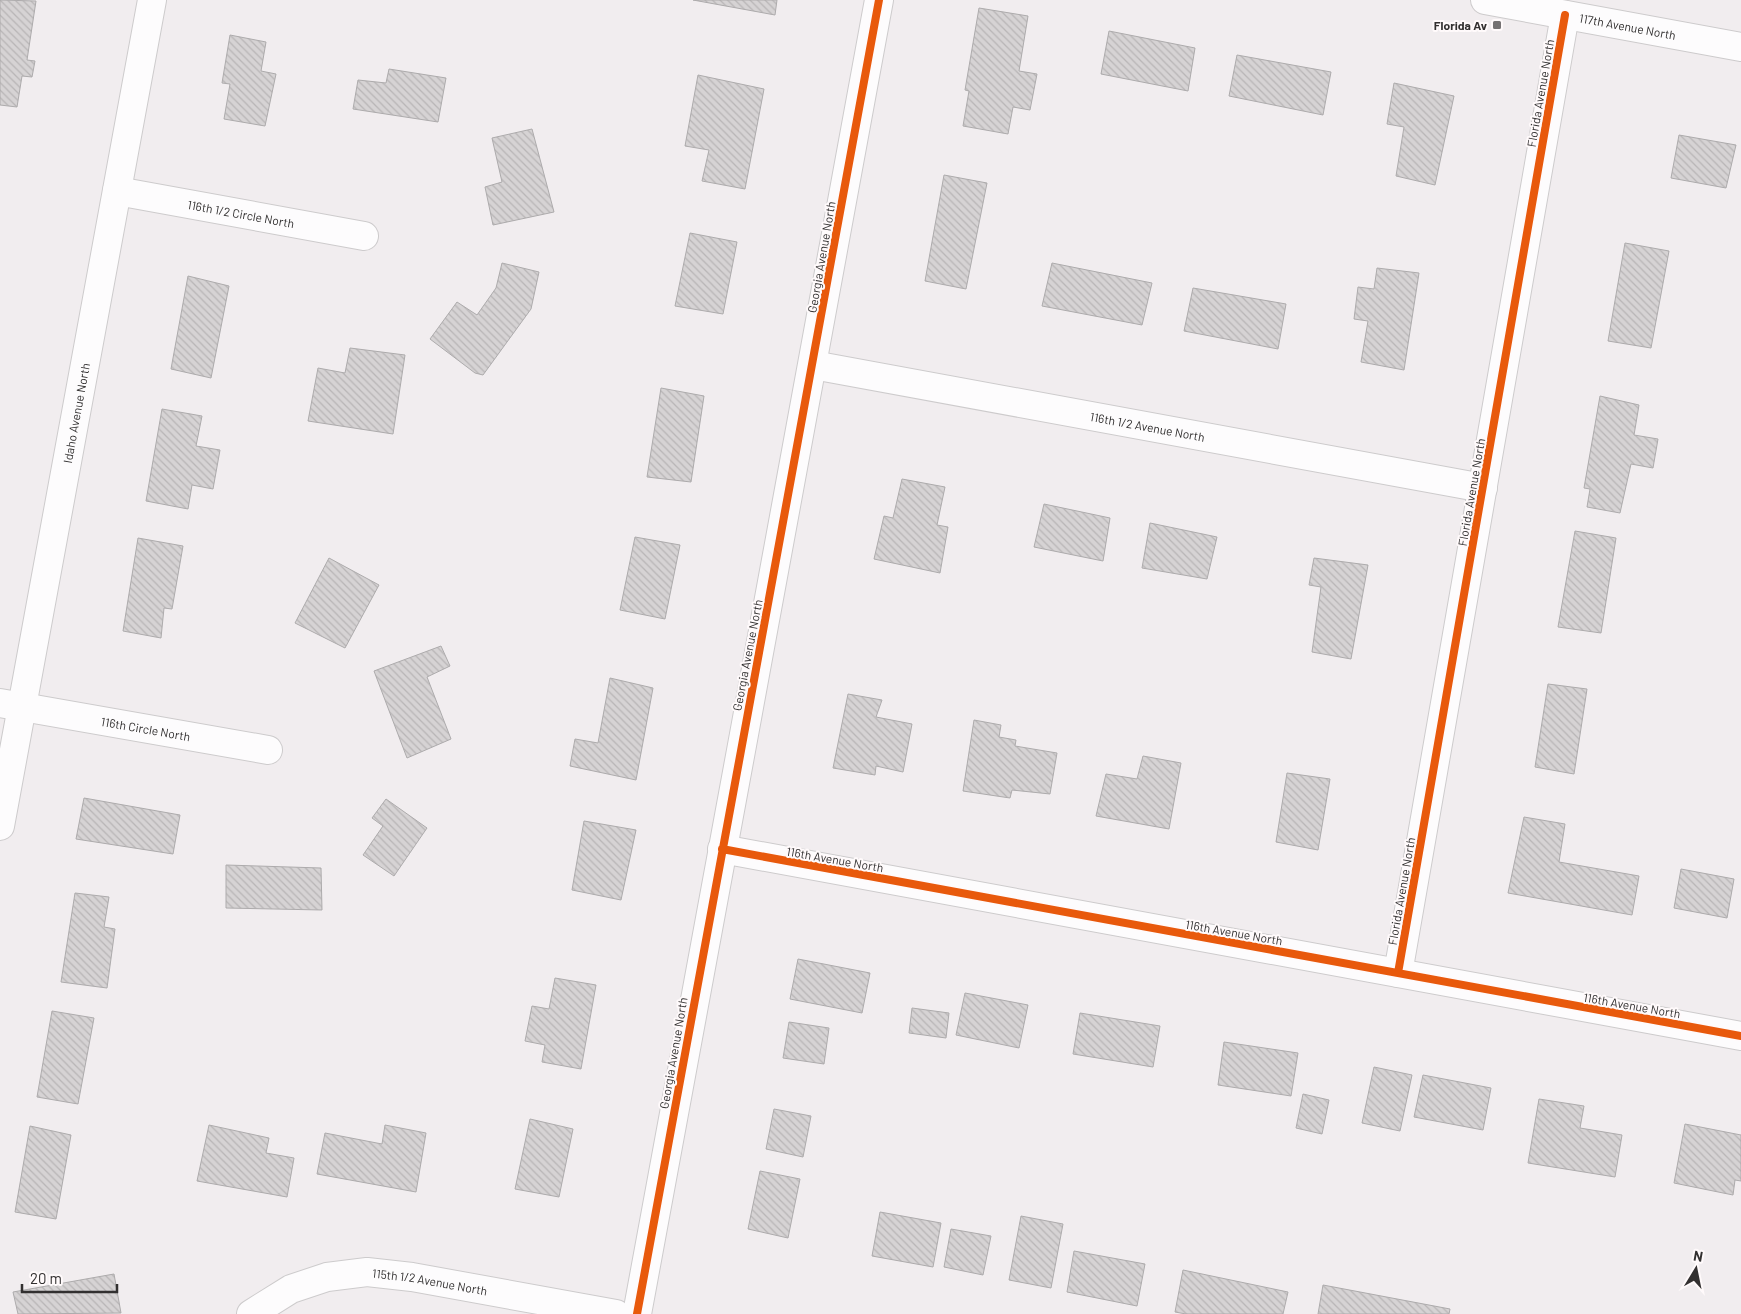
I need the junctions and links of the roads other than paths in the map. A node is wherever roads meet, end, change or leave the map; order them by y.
1 (152, 0) edge
2 (879, 0) edge
3 (1485, 0) edge
4 (1565, 15) junction
5 (1741, 47) edge
6 (117, 191) junction
7 (364, 236) dead end
8 (813, 365) junction
9 (1483, 488) junction
10 (11, 705) edge
11 (268, 750) dead end
12 (0, 826) edge
13 (722, 849) junction
14 (1398, 973) junction
15 (1741, 1036) edge
16 (251, 1314) edge
17 (616, 1314) edge
18 (638, 1314) edge

1 - 6 street, Idaho Avenue North
2 - 8 street, Georgia Avenue North
3 - 4 street, 117th Avenue North
4 - 5 street, 117th Avenue North
4 - 9 street, Florida Avenue North
6 - 7 street, 116th 1/2 Circle North
6 - 10 street, Idaho Avenue North
8 - 9 street, 116th 1/2 Avenue North
8 - 13 street, Georgia Avenue North
9 - 14 street, Florida Avenue North
10 - 11 street, 116th Circle North
10 - 12 street, Idaho Avenue North
13 - 14 street, 116th Avenue North
13 - 18 street, Georgia Avenue North
14 - 15 street, 116th Avenue North
16 - 17 street, 115th 1/2 Avenue North

